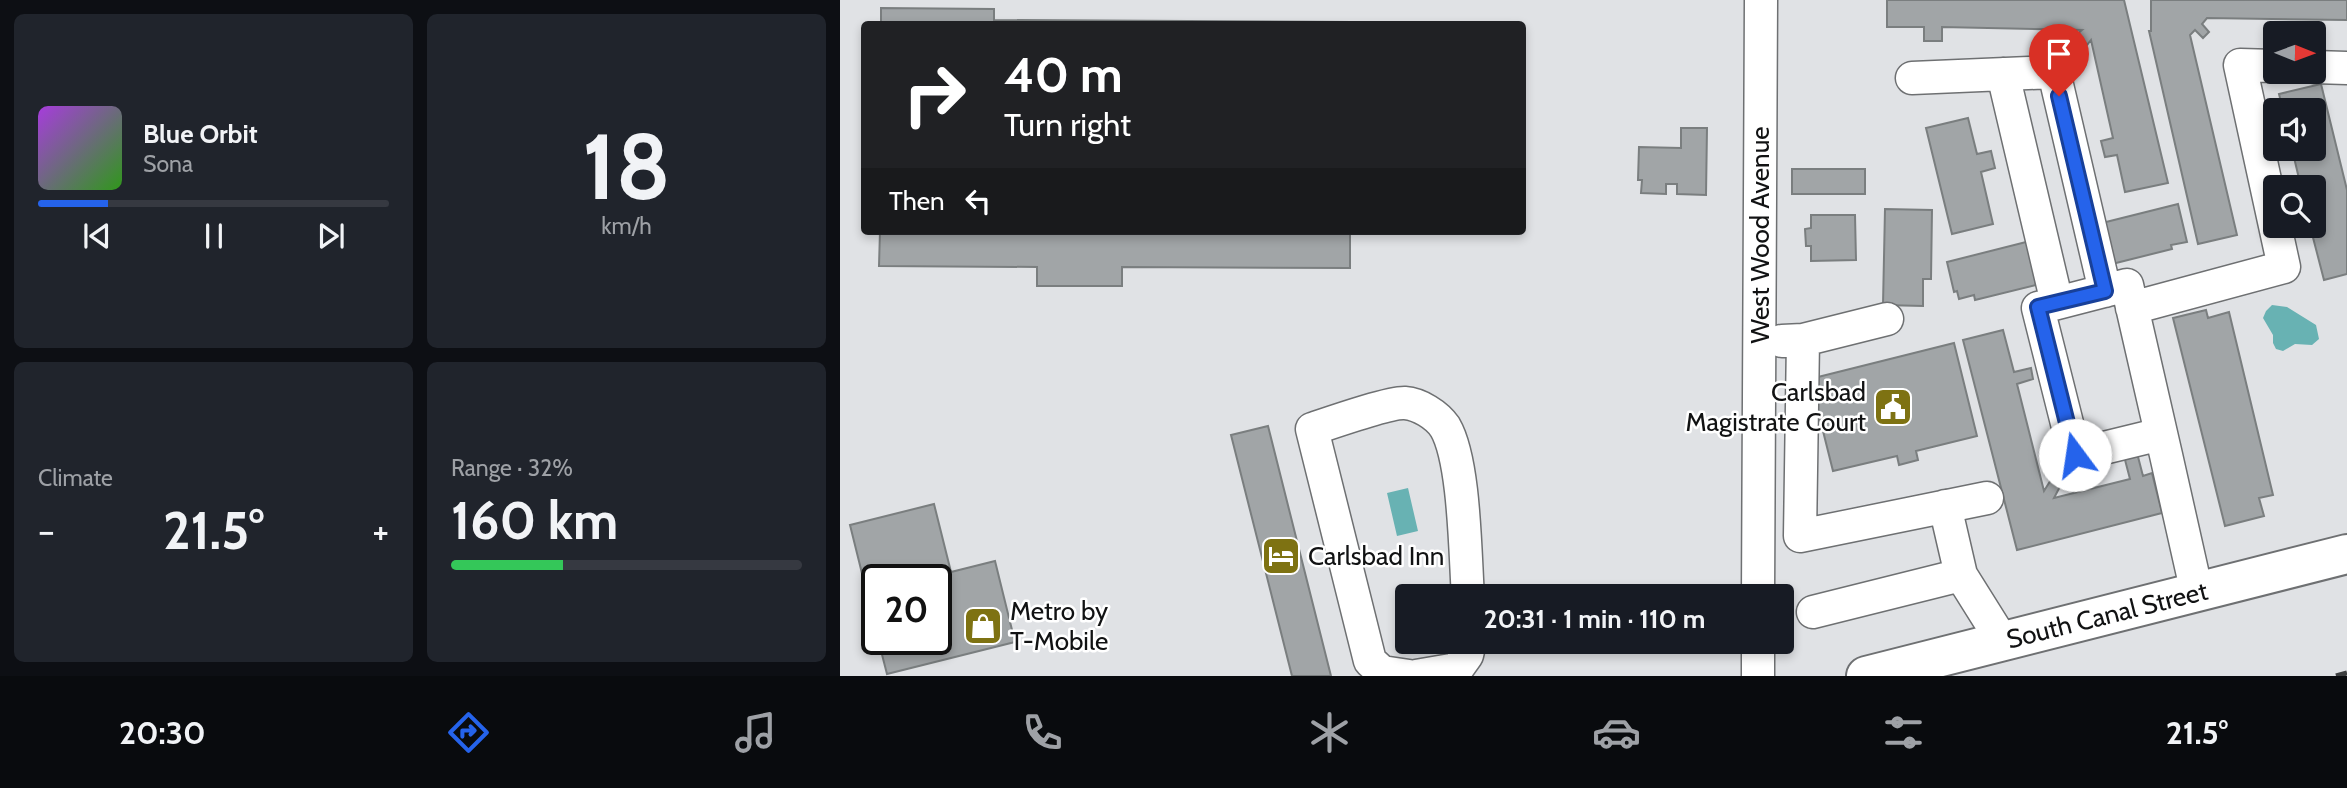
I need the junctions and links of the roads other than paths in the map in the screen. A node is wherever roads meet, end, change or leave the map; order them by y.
1 (1761, 0) edge
2 (2263, 66) edge
3 (2326, 67) edge
4 (2347, 68) edge
5 (2003, 74) junction
6 (1912, 78) dead end
7 (2105, 291) junction
8 (2057, 303) junction
9 (2132, 308) junction
10 (1887, 319) dead end
11 (1803, 340) junction
12 (1759, 341) junction
13 (2161, 434) junction
14 (1987, 498) dead end
15 (1945, 506) junction
16 (2347, 554) edge
17 (1961, 575) junction
18 (1467, 584) edge
19 (1758, 584) edge
20 (2197, 593) junction
21 (1813, 612) dead end
22 (2003, 642) junction
23 (1758, 654) edge
24 (1462, 662) edge
25 (1409, 676) edge
26 (1416, 676) edge
27 (1758, 676) edge
28 (1866, 676) edge

1 - 12 street, West Wood Avenue
2 - 9 street
3 - 4 street
5 - 6 street
5 - 7 street
5 - 8 street
7 - 8 street
7 - 9 street
8 - 13 street
9 - 13 street
10 - 11 street
11 - 12 street
11 - 15 street
12 - 19 street, West Wood Avenue
13 - 20 street
14 - 15 street
15 - 17 street
16 - 20 highway, South Canal Street
17 - 21 street
17 - 22 street
18 - 25 street
20 - 22 highway, South Canal Street
22 - 28 highway, South Canal Street
23 - 27 street
24 - 26 street

